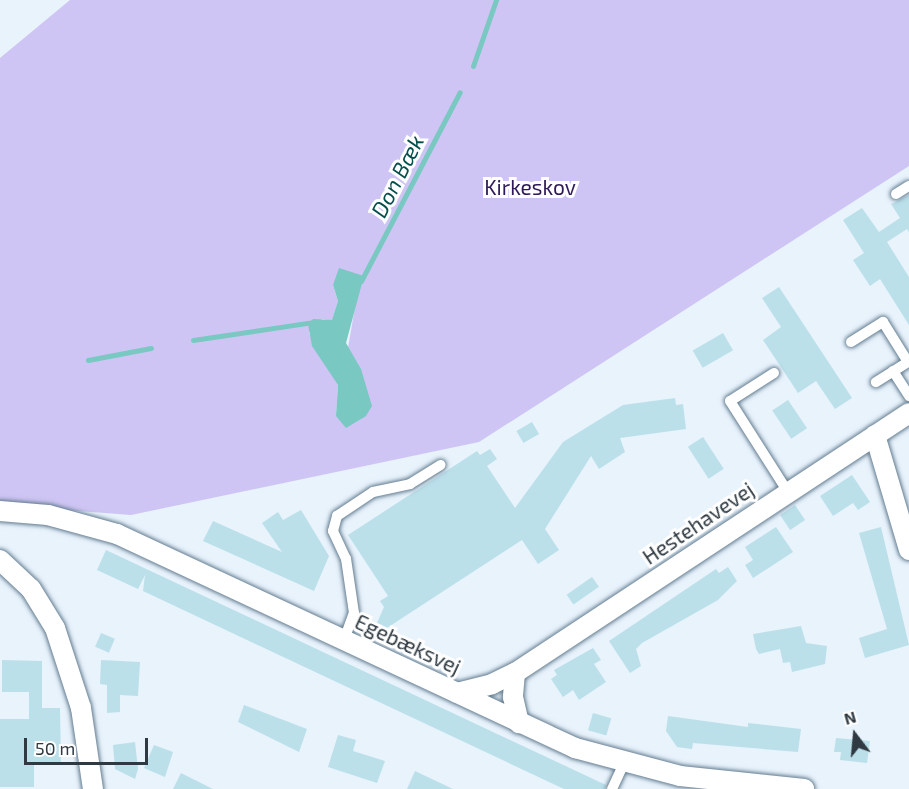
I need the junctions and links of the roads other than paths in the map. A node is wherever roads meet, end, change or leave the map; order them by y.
1 (909, 186) edge
2 (896, 194) dead end
3 (851, 342) dead end
4 (893, 371) junction
5 (774, 373) dead end
6 (876, 382) dead end
7 (909, 396) edge
8 (909, 413) edge
9 (875, 435) junction
10 (440, 465) dead end
11 (788, 492) junction
12 (0, 511) edge
13 (909, 550) edge
14 (0, 560) edge
15 (344, 640) junction
16 (515, 673) junction
17 (457, 693) junction
18 (519, 723) junction
19 (624, 763) junction
20 (93, 789) edge
21 (612, 789) edge
22 (804, 789) edge

1 - 2 lane
3 - 4 lane
4 - 6 lane
4 - 7 lane
5 - 11 lane
8 - 9 street, Hestehavevej
9 - 11 street, Hestehavevej
9 - 13 street
10 - 15 lane
11 - 16 street, Hestehavevej
12 - 15 street, Egebæksvej
14 - 20 street
15 - 17 street, Egebæksvej
16 - 17 street, Hestehavevej
16 - 18 street
17 - 18 street, Egebæksvej
18 - 19 street, Egebæksvej
19 - 21 lane
19 - 22 street, Egebæksvej

